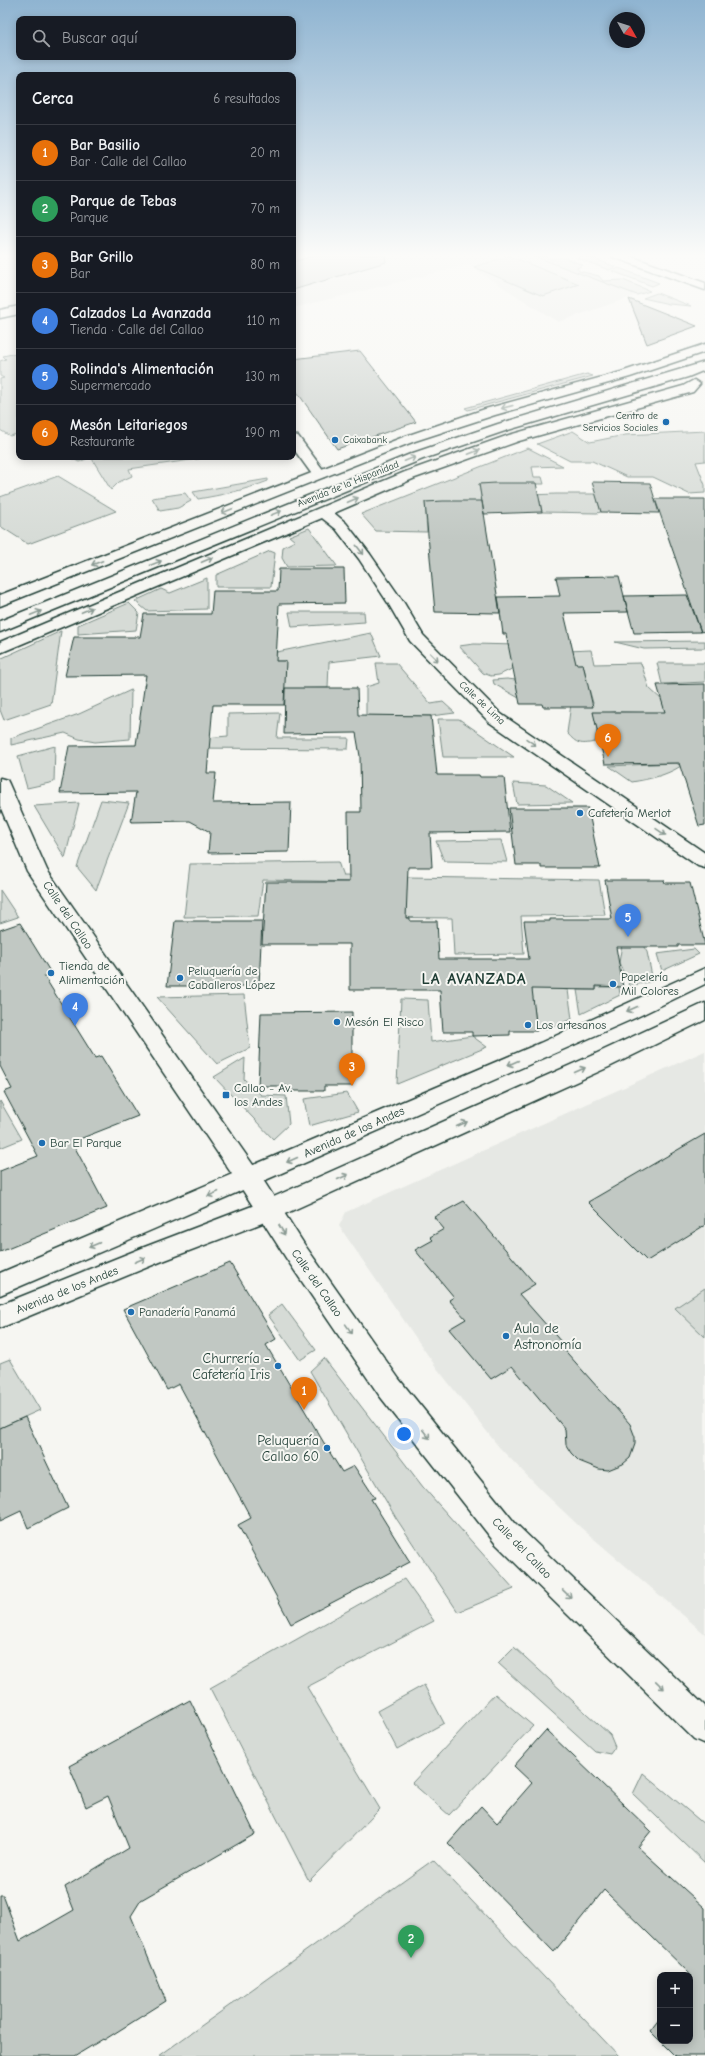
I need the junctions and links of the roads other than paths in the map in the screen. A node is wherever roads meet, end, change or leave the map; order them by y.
1 (698, 351) edge
2 (705, 366) edge
3 (693, 384) junction
4 (296, 443) edge
5 (319, 474) junction
6 (324, 512) junction
7 (0, 601) edge
8 (0, 627) edge
9 (0, 648) edge
10 (0, 784) edge
11 (705, 862) edge
12 (705, 974) edge
13 (705, 1011) edge
14 (249, 1179) junction
15 (269, 1210) junction
16 (0, 1284) edge
17 (0, 1317) edge
18 (705, 1728) edge

1 -> 5 main road, Avenida de la Hispanidad
2 - 3 main road, Avenida de la Hispanidad
6 -> 3 main road, Avenida de la Hispanidad
8 -> 3 main road, Avenida de la Hispanidad
4 - 5 main road
5 -> 7 main road, Avenida de la Hispanidad
9 -> 6 main road, Avenida de la Hispanidad
6 -> 11 main road, Calle de Lima
10 - 14 main road, Calle del Callao
12 -> 14 main road, Avenida de los Andes
15 -> 13 main road, Avenida de los Andes
14 - 15 main road, Calle del Callao
14 -> 16 main road, Avenida de los Andes
17 -> 15 main road, Avenida de los Andes
15 -> 18 main road, Calle del Callao

